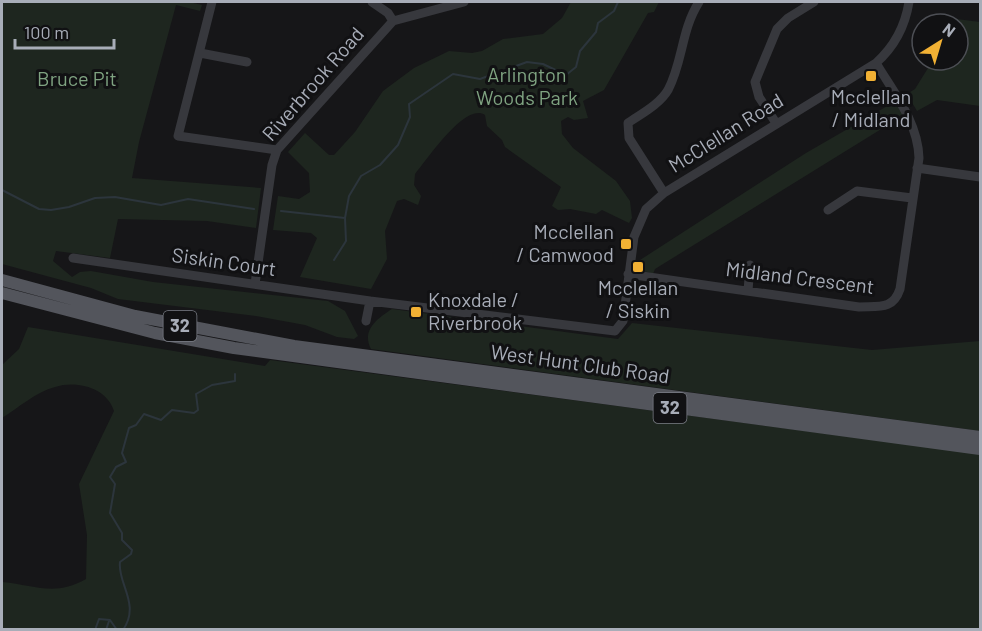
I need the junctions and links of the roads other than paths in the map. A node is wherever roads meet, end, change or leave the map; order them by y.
1 (212, 2) edge
2 (372, 2) edge
3 (464, 2) edge
4 (699, 2) edge
5 (814, 2) edge
6 (909, 2) edge
7 (393, 21) junction
8 (200, 53) junction
9 (247, 62) dead end
10 (876, 63) junction
11 (776, 123) junction
12 (277, 150) junction
13 (917, 168) junction
14 (981, 177) edge
15 (664, 193) junction
16 (912, 198) junction
17 (828, 210) dead end
18 (73, 258) dead end
19 (750, 265) dead end
20 (628, 274) junction
21 (2, 280) edge
22 (255, 284) junction
23 (748, 291) junction
24 (2, 293) edge
25 (370, 301) junction
26 (366, 321) dead end
27 (615, 331) joint
28 (981, 437) edge
29 (981, 449) edge

1 - 8 street
2 - 7 street
3 - 7 street
4 - 15 street
5 - 11 street
6 - 10 street, McClellan Road
7 - 12 street, Riverbrook Road
8 - 9 street
8 - 12 street
10 - 11 street, McClellan Road
10 - 13 street, Midland Crescent
11 - 15 street, McClellan Road
12 - 22 street, Riverbrook Road
13 - 14 street
13 - 16 street, Midland Crescent
15 - 20 street, McClellan Road
16 - 17 street
16 - 23 street, Midland Crescent
18 - 22 street, Siskin Court
19 - 23 street
20 - 23 street, Midland Crescent
20 - 27 street, McClellan Road
21 - 28 main road, West Hunt Club Road / 32
22 - 25 street, Siskin Court
24 - 29 main road, West Hunt Club Road / 32
25 - 26 street
25 - 27 street, Siskin Court

